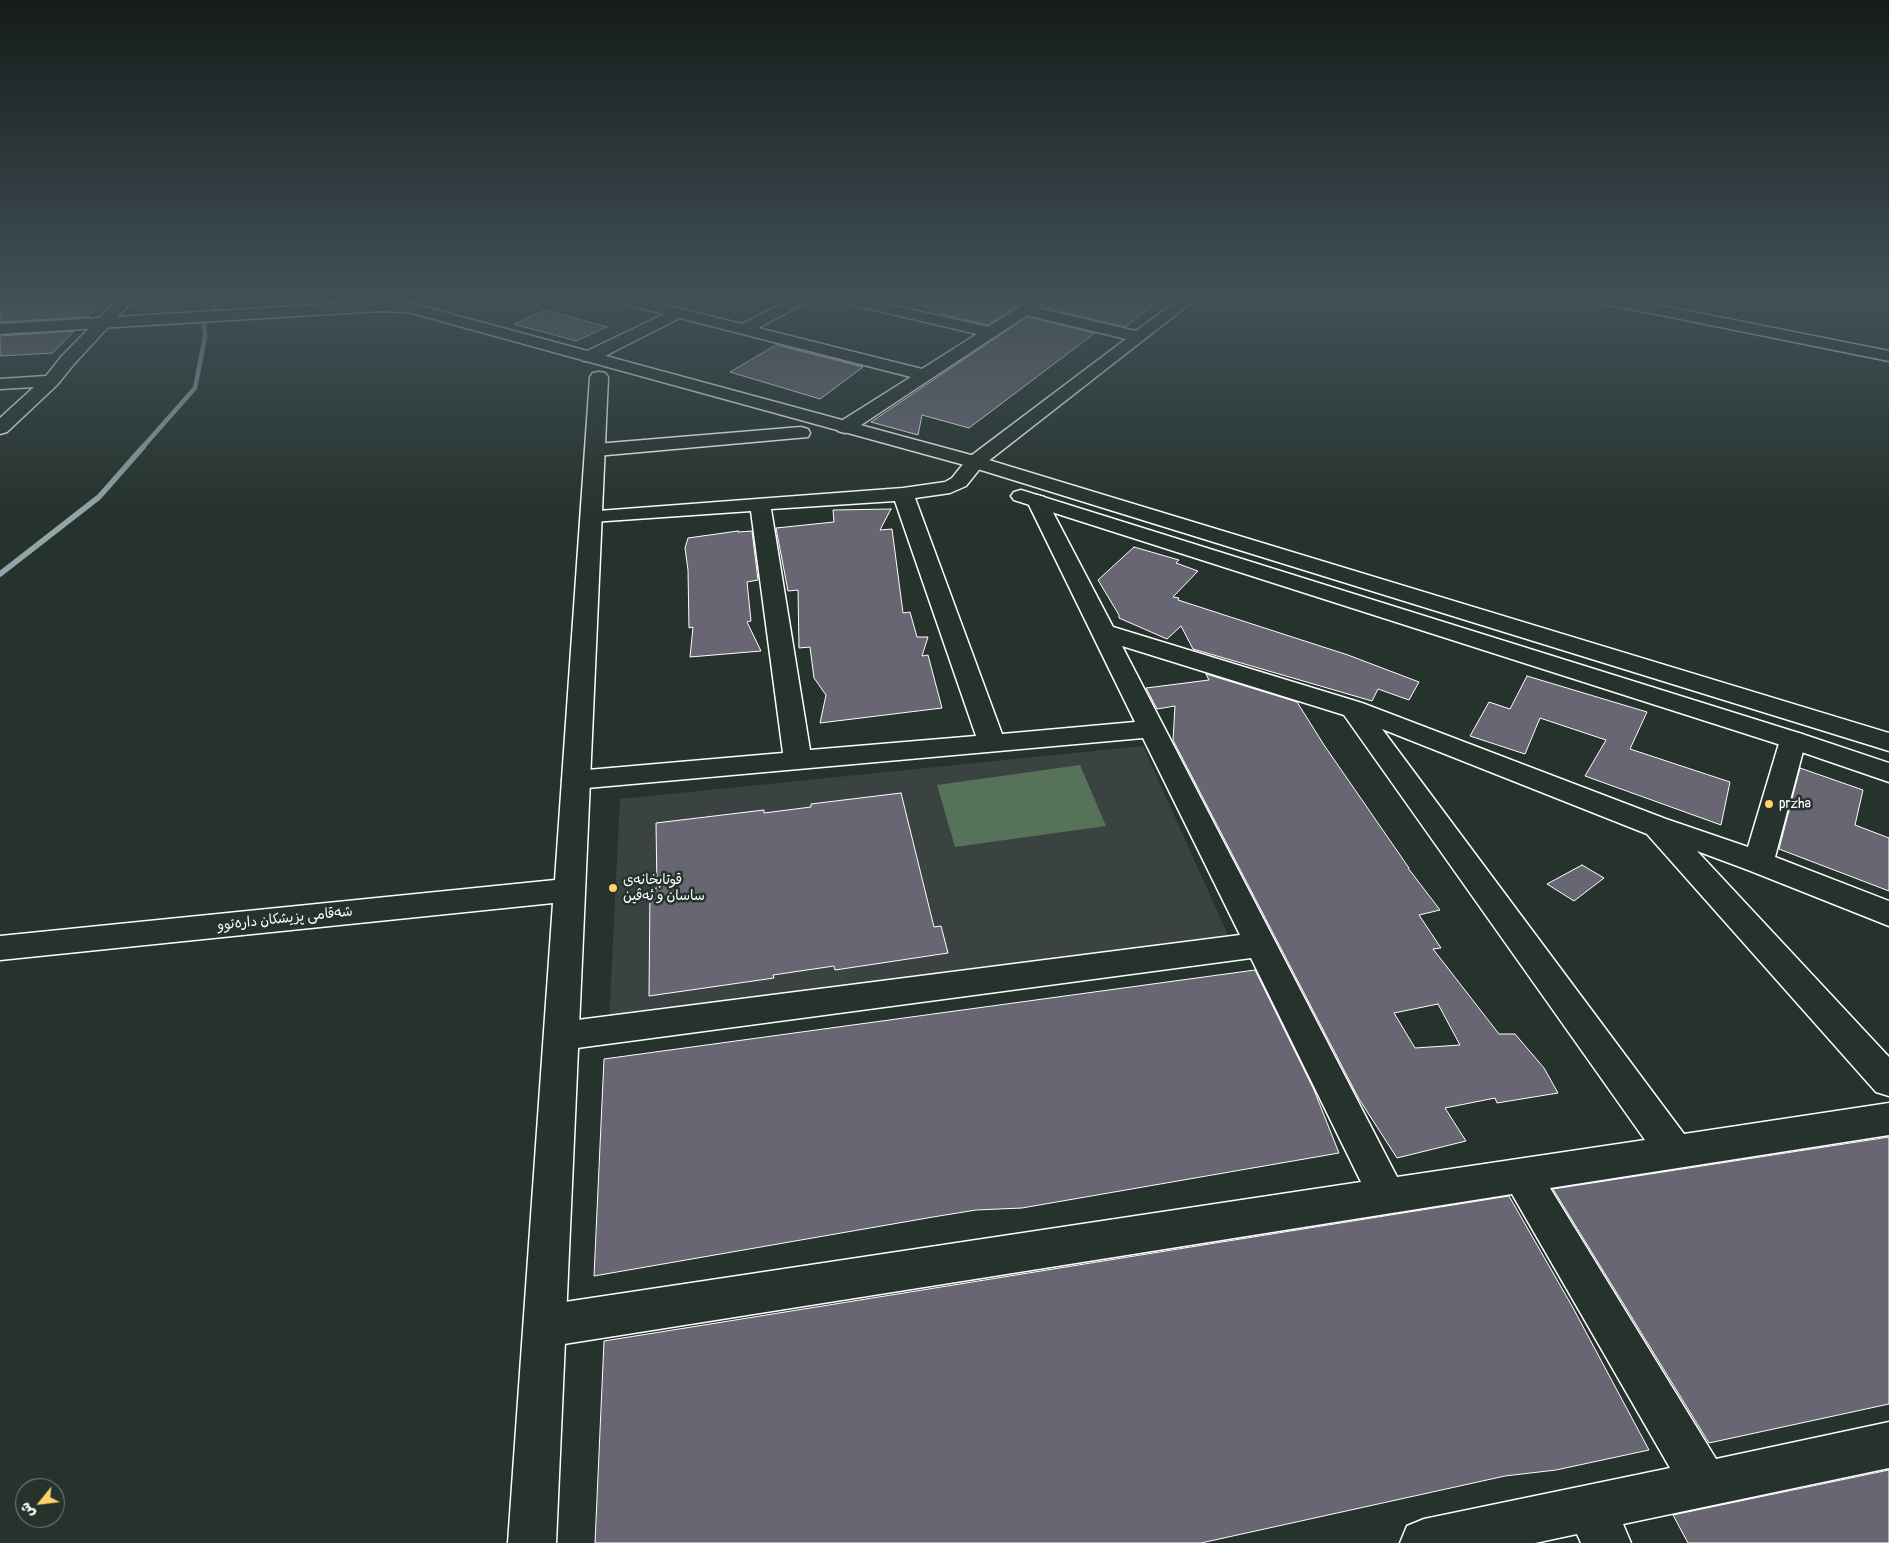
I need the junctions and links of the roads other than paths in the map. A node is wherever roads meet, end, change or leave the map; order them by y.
1 (60, 370) edge
2 (594, 370) edge
3 (603, 370) edge
4 (607, 370) edge
5 (905, 370) edge
6 (933, 370) edge
7 (1097, 370) edge
8 (925, 375) junction
9 (52, 381) junction
10 (0, 384) edge
11 (845, 427) junction
12 (0, 428) edge
13 (801, 433) junction
14 (596, 450) junction
15 (968, 470) junction
16 (903, 494) junction
17 (1037, 501) junction
18 (760, 504) junction
19 (592, 516) junction
20 (1102, 632) junction
21 (1353, 709) junction
22 (1151, 729) junction
23 (1793, 740) junction
24 (1889, 742) edge
25 (992, 743) junction
26 (798, 760) junction
27 (1889, 773) edge
28 (576, 780) junction
29 (1656, 826) junction
30 (1758, 862) junction
31 (570, 890) junction
32 (1889, 914) edge
33 (1260, 945) junction
34 (0, 948) edge
35 (562, 1036) junction
36 (1889, 1081) edge
37 (1889, 1118) edge
38 (1675, 1152) junction
39 (1522, 1176) junction
40 (1387, 1196) junction
41 (545, 1326) junction
42 (1889, 1445) edge
43 (1705, 1484) junction
44 (1598, 1526) edge
45 (532, 1543) edge
46 (1424, 1543) edge

1 - 9 street
2 - 14 street
3 - 13 street
4 - 11 street
5 - 8 street
6 - 8 street
7 - 15 street
8 - 11 street
9 - 10 street
9 - 12 street
11 - 15 street
13 - 14 street
13 - 15 street
14 - 19 street
15 - 16 street
15 - 17 street
15 - 24 street
16 - 18 street
16 - 25 street
17 - 20 street
17 - 23 street
18 - 19 street
18 - 26 street
19 - 28 street
20 - 21 street
20 - 22 street
21 - 29 street
21 - 38 street
22 - 25 street
22 - 33 street
23 - 27 street
23 - 30 street
25 - 26 street
26 - 28 street
28 - 31 street
29 - 30 street
29 - 36 street
30 - 32 street
31 - 34 street, شەقامی پزیشکان دارەتوو
31 - 35 street
33 - 35 street
33 - 40 street
35 - 41 street
37 - 38 street
38 - 39 street
39 - 40 street
39 - 43 street
40 - 41 street
41 - 45 street
42 - 43 street
43 - 44 street
44 - 46 street

